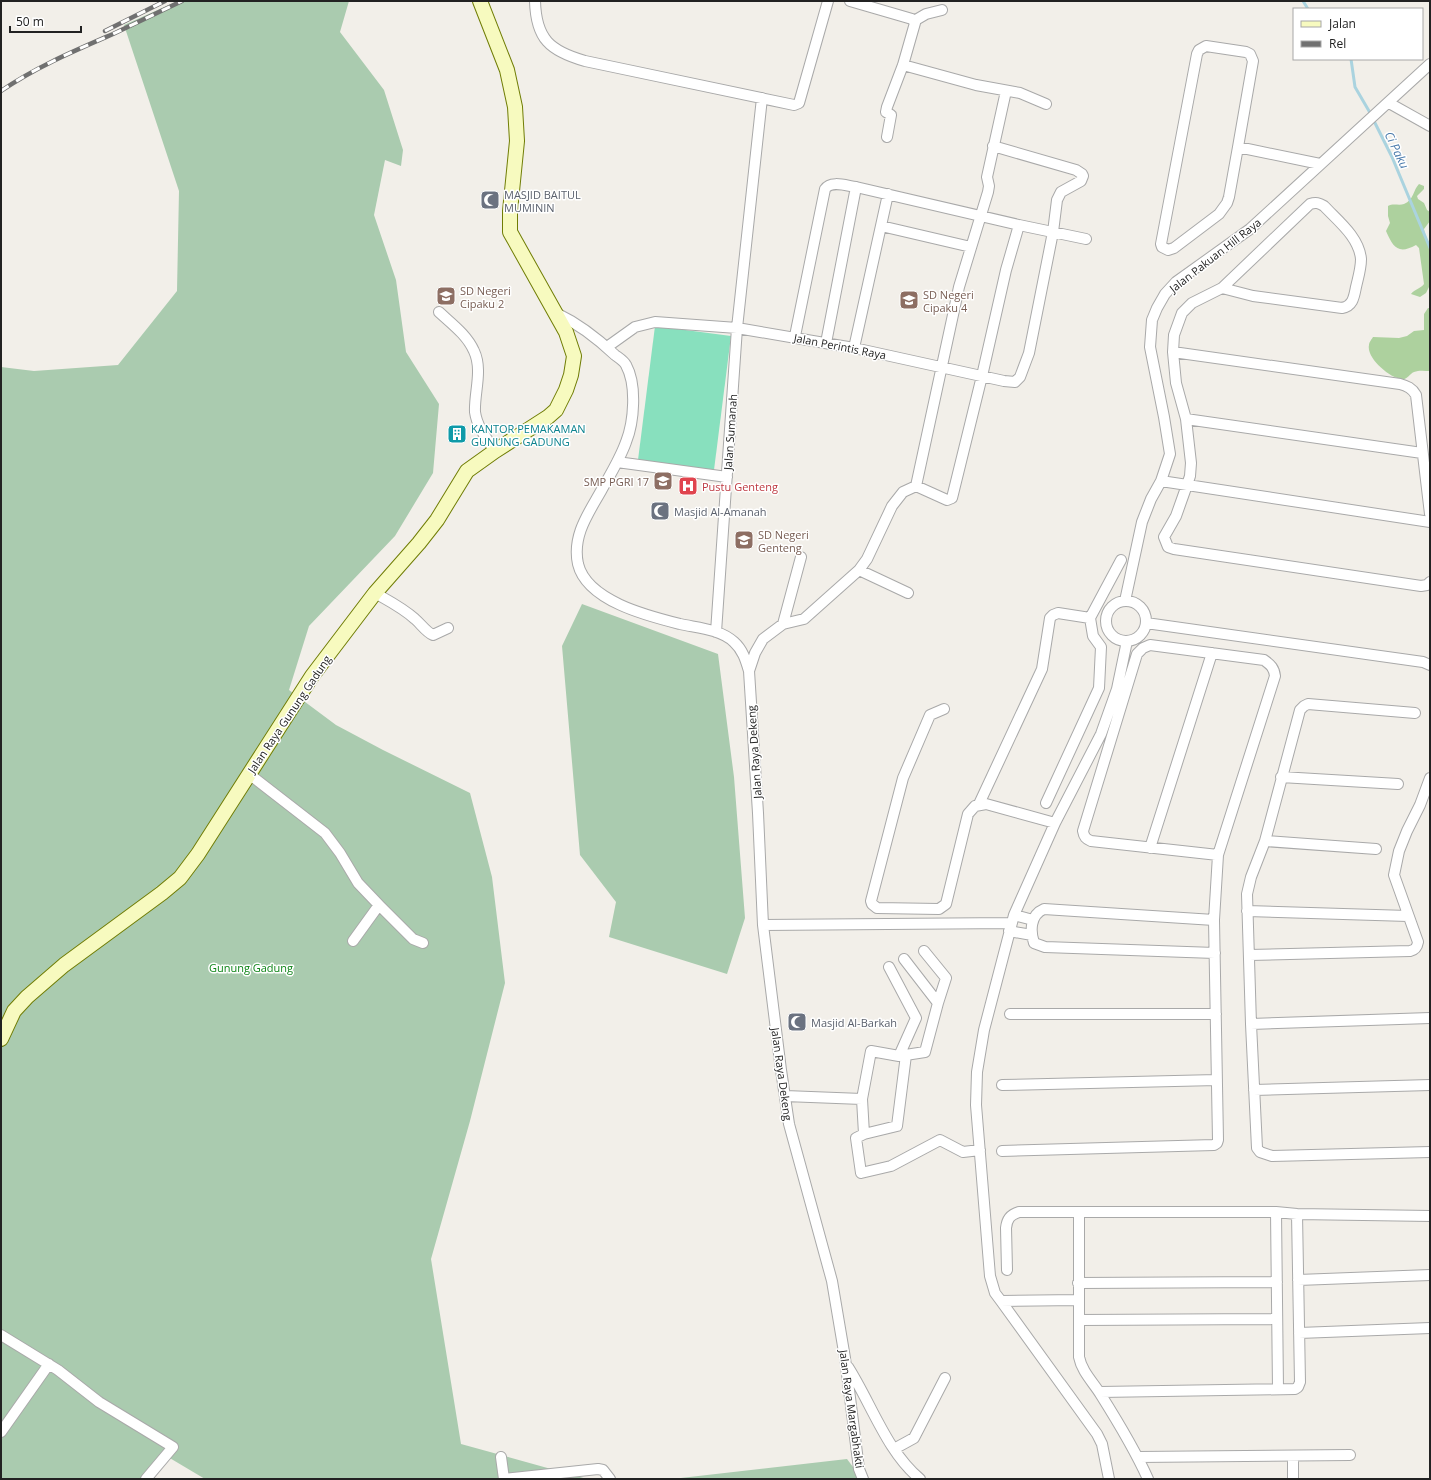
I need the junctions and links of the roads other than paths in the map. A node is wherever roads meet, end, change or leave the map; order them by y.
1 (480, 1) edge
2 (535, 1) edge
3 (828, 1) edge
4 (850, 1) edge
5 (864, 3) edge
6 (942, 10) dead end
7 (914, 21) junction
8 (1430, 64) edge
9 (903, 65) junction
10 (1006, 90) junction
11 (762, 98) junction
12 (1046, 104) dead end
13 (1385, 106) junction
14 (1430, 126) edge
15 (887, 137) dead end
16 (993, 146) junction
17 (1238, 147) junction
18 (1320, 164) junction
19 (856, 187) junction
20 (888, 194) junction
21 (981, 215) junction
22 (1019, 225) junction
23 (881, 226) junction
24 (1053, 232) junction
25 (1086, 239) dead end
26 (971, 246) junction
27 (1222, 288) junction
28 (439, 312) dead end
29 (556, 313) junction
30 (737, 328) junction
31 (794, 336) junction
32 (826, 343) junction
33 (607, 347) junction
34 (854, 348) junction
35 (1173, 352) junction
36 (942, 366) junction
37 (982, 376) junction
38 (1186, 419) junction
39 (495, 451) junction
40 (1422, 454) junction
41 (617, 462) junction
42 (727, 477) junction
43 (1161, 481) junction
44 (1188, 484) junction
45 (916, 486) junction
46 (1430, 514) edge
47 (1430, 522) edge
48 (801, 557) dead end
49 (1121, 560) dead end
50 (859, 570) junction
51 (1430, 582) edge
52 (908, 593) dead end
53 (375, 594) junction
54 (1125, 601) junction
55 (1090, 618) junction
56 (1146, 623) junction
57 (783, 624) junction
58 (448, 628) dead end
59 (716, 632) junction
60 (1127, 641) junction
61 (1212, 653) junction
62 (1430, 665) edge
63 (749, 671) junction
64 (944, 709) dead end
65 (1415, 713) dead end
66 (249, 774) junction
67 (1282, 777) junction
68 (1430, 778) edge
69 (1398, 784) dead end
70 (1046, 803) dead end
71 (979, 804) junction
72 (1055, 822) junction
73 (1265, 841) junction
74 (1150, 848) junction
75 (1376, 849) dead end
76 (1218, 855) junction
77 (379, 905) junction
78 (1247, 911) junction
79 (1408, 916) junction
80 (1033, 920) junction
81 (1214, 920) junction
82 (1011, 923) junction
83 (763, 925) junction
84 (1032, 935) junction
85 (353, 941) dead end
86 (423, 943) dead end
87 (924, 951) dead end
88 (1215, 953) junction
89 (1249, 955) junction
90 (904, 959) dead end
91 (890, 967) dead end
92 (938, 1003) junction
93 (1010, 1014) dead end
94 (1216, 1014) junction
95 (1430, 1018) edge
96 (1251, 1024) junction
97 (1, 1039) edge
98 (903, 1055) junction
99 (1217, 1080) junction
100 (1002, 1085) dead end
101 (1430, 1085) edge
102 (1254, 1090) junction
103 (785, 1096) junction
104 (862, 1099) junction
105 (864, 1134) junction
106 (980, 1150) junction
107 (1002, 1151) dead end
108 (1430, 1152) edge
109 (1079, 1212) junction
110 (1276, 1212) junction
111 (1297, 1214) junction
112 (1430, 1216) edge
113 (1007, 1270) dead end
114 (1430, 1276) edge
115 (1298, 1280) junction
116 (1277, 1282) junction
117 (1078, 1283) junction
118 (1079, 1300) junction
119 (1001, 1301) junction
120 (1277, 1319) junction
121 (1079, 1320) junction
122 (1430, 1328) edge
123 (1300, 1333) junction
124 (1, 1335) edge
125 (842, 1340) joint
126 (48, 1364) junction
127 (846, 1364) junction
128 (945, 1378) dead end
129 (1278, 1389) junction
130 (1100, 1392) junction
131 (1, 1432) edge
132 (894, 1449) junction
133 (1350, 1455) dead end
134 (1293, 1456) junction
135 (501, 1457) dead end
136 (1138, 1457) junction
137 (146, 1479) edge
138 (504, 1479) edge
139 (610, 1479) edge
140 (863, 1479) edge
141 (920, 1479) edge
142 (1109, 1479) edge
143 (1148, 1479) edge
144 (1293, 1479) edge

1 - 29 street, Jalan Raya Gunung Gadung
2 - 11 street
3 - 11 street
4 - 5 street
5 - 7 street
6 - 7 street
7 - 9 street
8 - 13 street, Jalan Pakuan Hill Raya
9 - 10 street
9 - 15 street
10 - 12 street
10 - 16 street
11 - 30 street, Jalan Sumanah
13 - 14 street
13 - 18 street, Jalan Pakuan Hill Raya
16 - 21 street
16 - 24 street, Jalan Perintis Raya
17 - 17 street
17 - 18 street
18 - 43 street, Jalan Pakuan Hill Raya
19 - 20 street
19 - 31 street
19 - 32 street
20 - 21 street
20 - 23 street
21 - 22 street
21 - 26 street
22 - 24 street
22 - 37 street
23 - 26 street
23 - 34 street
24 - 25 street
24 - 37 street, Jalan Perintis Raya
26 - 36 street
27 - 27 street
27 - 35 street
28 - 39 street
29 - 33 street, Jalan Raya Dekeng
29 - 39 street, Jalan Raya Gunung Gadung
30 - 31 street, Jalan Perintis Raya
30 - 33 street, Jalan Perintis Raya
30 - 42 street, Jalan Sumanah
31 - 32 street, Jalan Perintis Raya
32 - 34 street, Jalan Perintis Raya
33 - 41 street, Jalan Raya Dekeng
34 - 36 street, Jalan Perintis Raya
35 - 38 street
35 - 40 street
36 - 37 street, Jalan Perintis Raya
36 - 45 street
37 - 45 street
38 - 40 street
38 - 44 street
39 - 53 street, Jalan Raya Gunung Gadung
40 - 46 street
41 - 42 street
41 - 59 street, Jalan Raya Dekeng
42 - 59 street, Jalan Sumanah
43 - 44 street
43 - 54 street, Jalan Pakuan Hill Raya
44 - 47 street
44 - 51 street
45 - 50 street
48 - 57 street
49 - 55 street
50 - 52 street
50 - 57 street
53 - 58 street
53 - 66 street, Jalan Raya Gunung Gadung
54 - 56 street
54 - 60 street
55 - 70 street
55 - 71 street
56 - 60 street
56 - 62 street
57 - 63 street
59 - 63 street, Jalan Raya Dekeng
60 - 72 street
61 - 74 street
61 - 74 street
61 - 76 street
63 - 83 street, Jalan Raya Dekeng
64 - 71 street
65 - 67 street
66 - 77 street
66 - 97 street, Jalan Raya Gunung Gadung
67 - 69 street
67 - 73 street
68 - 79 street
71 - 72 street
72 - 82 street
73 - 75 street
73 - 78 street
74 - 76 street
76 - 81 street
77 - 85 street
77 - 86 street
78 - 79 street
78 - 89 street
79 - 89 street
80 - 81 street
80 - 82 street
80 - 84 street
81 - 88 street
82 - 83 street
82 - 84 street
82 - 106 street
83 - 103 street, Jalan Raya Dekeng
84 - 88 street
87 - 92 street
88 - 94 street
89 - 96 street
90 - 92 street
91 - 98 street
92 - 98 street
93 - 94 street
94 - 99 street
95 - 96 street
96 - 102 street
98 - 104 street
98 - 105 street
99 - 100 street
99 - 107 street
101 - 102 street
102 - 108 street
103 - 104 street
103 - 125 street, Jalan Raya Dekeng
104 - 105 street
105 - 106 street
106 - 119 street
109 - 110 street
109 - 113 street
109 - 117 street
110 - 111 street
110 - 116 street
111 - 112 street
111 - 115 street
114 - 115 street
115 - 123 street
116 - 117 street
116 - 120 street
117 - 118 street
118 - 119 street
118 - 121 street
119 - 142 street
120 - 121 street
120 - 129 street
121 - 130 street
122 - 123 street
123 - 129 street
124 - 126 street
125 - 127 street, Jalan Raya Margabhakti
126 - 131 street
126 - 137 street
127 - 132 street
127 - 140 street, Jalan Raya Margabhakti
128 - 132 street
129 - 130 street
130 - 136 street
132 - 141 street
133 - 134 street
134 - 136 street
134 - 144 street
135 - 138 street
136 - 143 street
138 - 139 street

